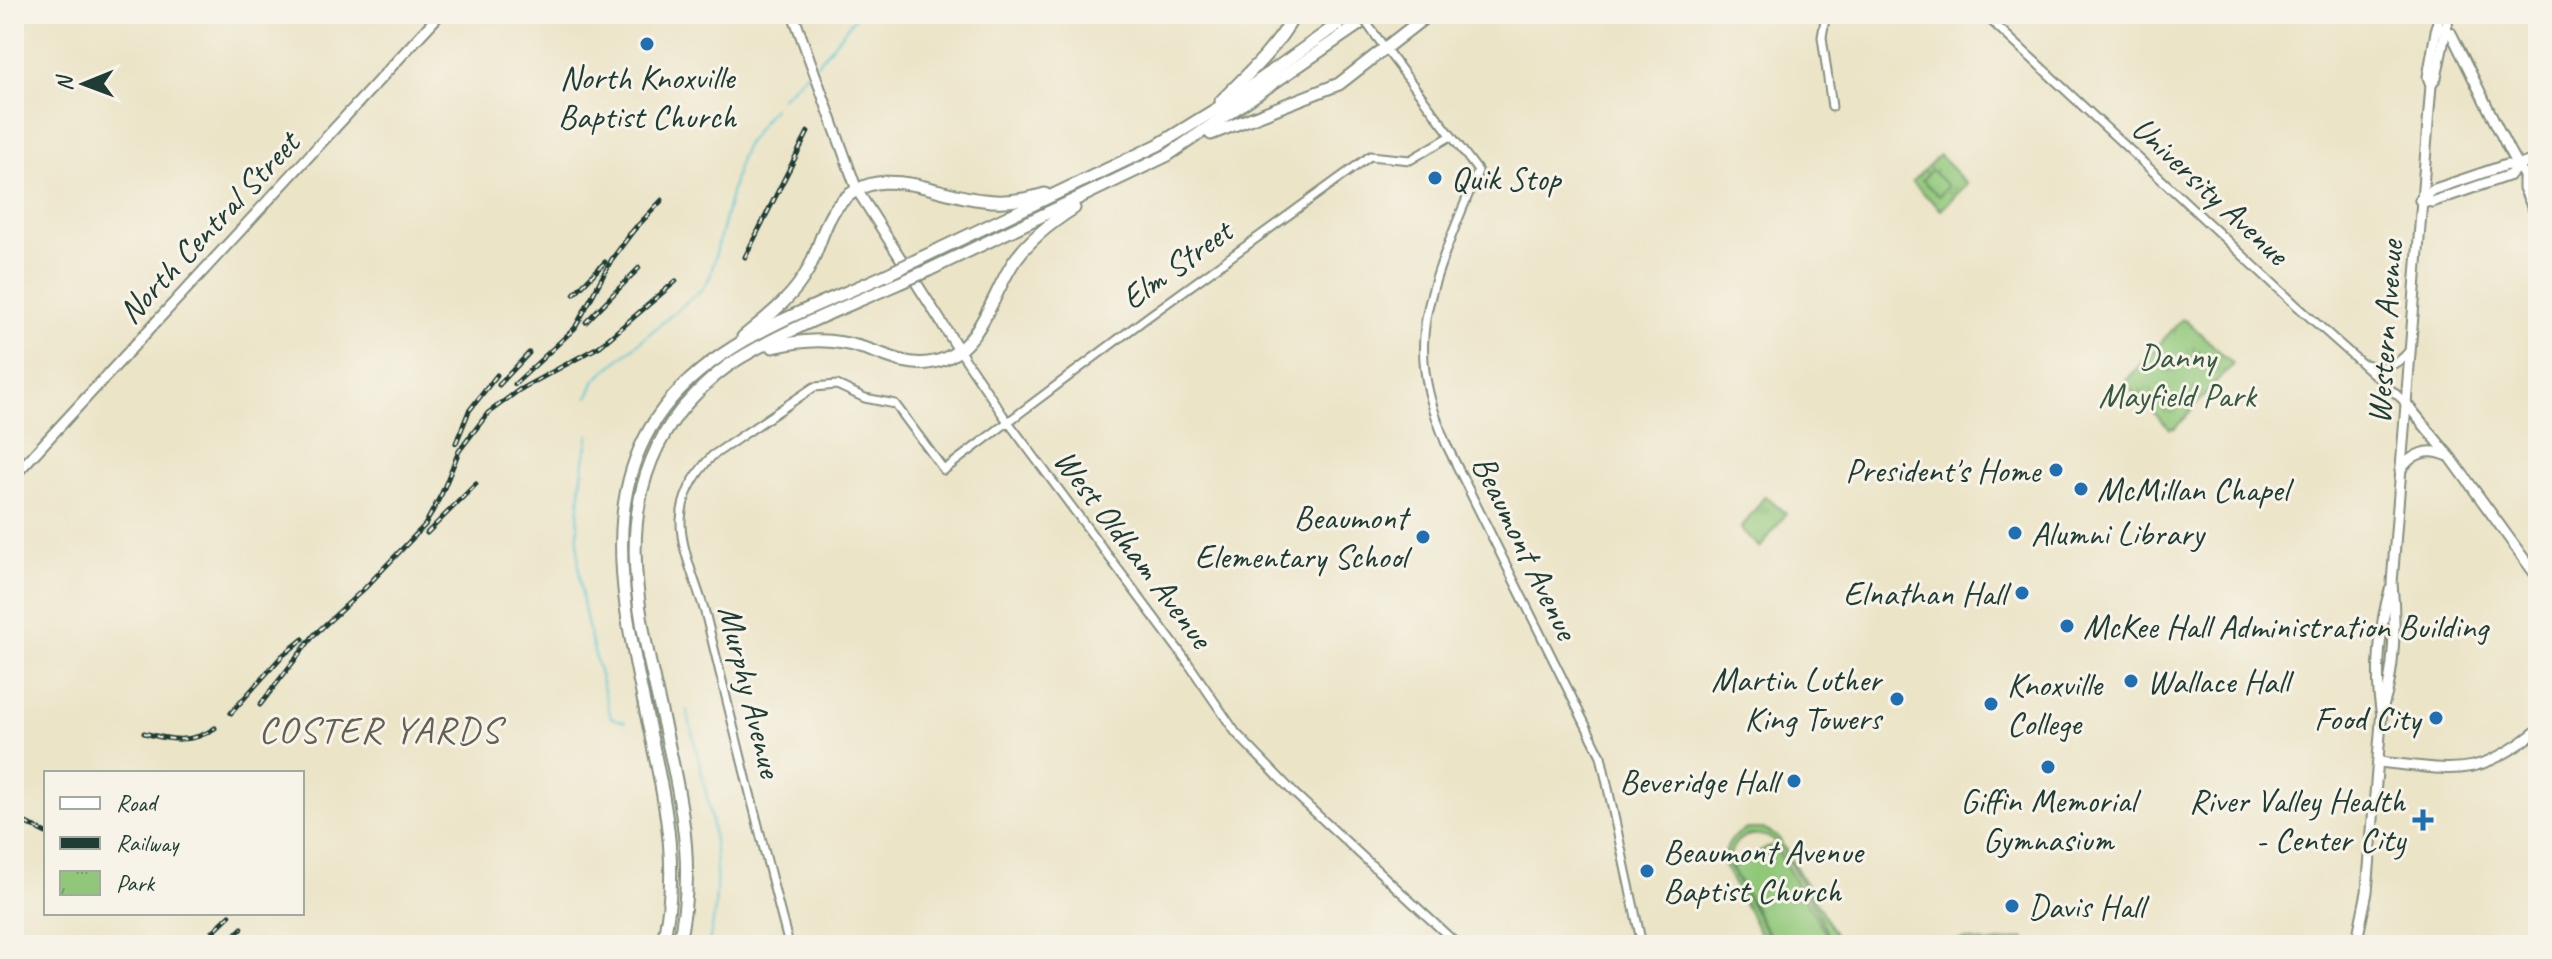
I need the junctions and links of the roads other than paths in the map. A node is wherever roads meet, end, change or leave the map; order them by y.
1 (440, 14) edge
2 (1295, 14) edge
3 (1352, 14) edge
4 (1360, 14) edge
5 (1374, 14) edge
6 (1429, 14) edge
7 (1826, 14) edge
8 (1984, 14) edge
9 (2439, 14) edge
10 (2449, 14) edge
11 (794, 18) edge
12 (2441, 28) junction
13 (1386, 50) junction
14 (2464, 59) junction
15 (2439, 62) junction
16 (2431, 85) junction
17 (1832, 107) dead end
18 (1206, 116) junction
19 (1451, 136) junction
20 (1188, 144) junction
21 (2538, 158) edge
22 (2518, 166) junction
23 (2524, 179) junction
24 (1107, 185) junction
25 (1077, 186) junction
26 (857, 190) junction
27 (2420, 200) junction
28 (2538, 200) edge
29 (2538, 219) edge
30 (959, 350) junction
31 (2409, 351) junction
32 (724, 353) junction
33 (745, 354) junction
34 (2363, 364) junction
35 (2405, 402) junction
36 (1008, 422) junction
37 (2451, 458) junction
38 (944, 470) joint
39 (2400, 471) junction
40 (14, 476) edge
41 (2538, 578) edge
42 (2538, 730) edge
43 (2378, 762) junction
44 (662, 945) edge
45 (678, 945) edge
46 (789, 945) edge
47 (1458, 945) edge
48 (1642, 945) edge
49 (2356, 945) edge

1 - 40 main road, North Central Street
2 - 18 highway
3 - 18 highway
4 - 13 street, bridge
5 - 20 highway
6 - 13 highway
7 - 17 street
8 - 34 street, University Avenue
9 - 12 main road, Western Avenue
10 - 12 main road, Western Avenue
11 - 26 main road, West Oldham Avenue
12 - 14 main road
12 - 15 main road, Western Avenue
12 - 16 main road, Western Avenue
13 - 19 street
13 - 20 highway
14 - 15 main road
14 - 22 main road
15 - 16 main road, Western Avenue
16 - 27 main road, Western Avenue
18 - 25 highway
19 - 36 street, Elm Street
19 - 48 street, Beaumont Avenue
20 - 24 highway
21 - 22 main road
22 - 23 main road
22 - 27 main road
23 - 28 main road
23 - 29 main road
24 - 30 highway
24 - 33 highway, bridge
25 - 26 highway
25 - 32 highway, bridge
26 - 30 main road, West Oldham Avenue
26 - 32 highway
27 - 31 main road, Western Avenue
30 - 33 highway
30 - 36 street, West Oldham Avenue
31 - 34 street
31 - 35 main road, Western Avenue
32 - 44 highway
33 - 45 highway
34 - 35 street, University Avenue
35 - 37 main road
35 - 39 main road, Western Avenue
36 - 38 street, Elm Street
36 - 47 street, West Oldham Avenue
37 - 39 main road
37 - 41 main road
38 - 46 street, Murphy Avenue
39 - 43 main road, Western Avenue
42 - 43 main road
43 - 49 main road, Western Avenue

